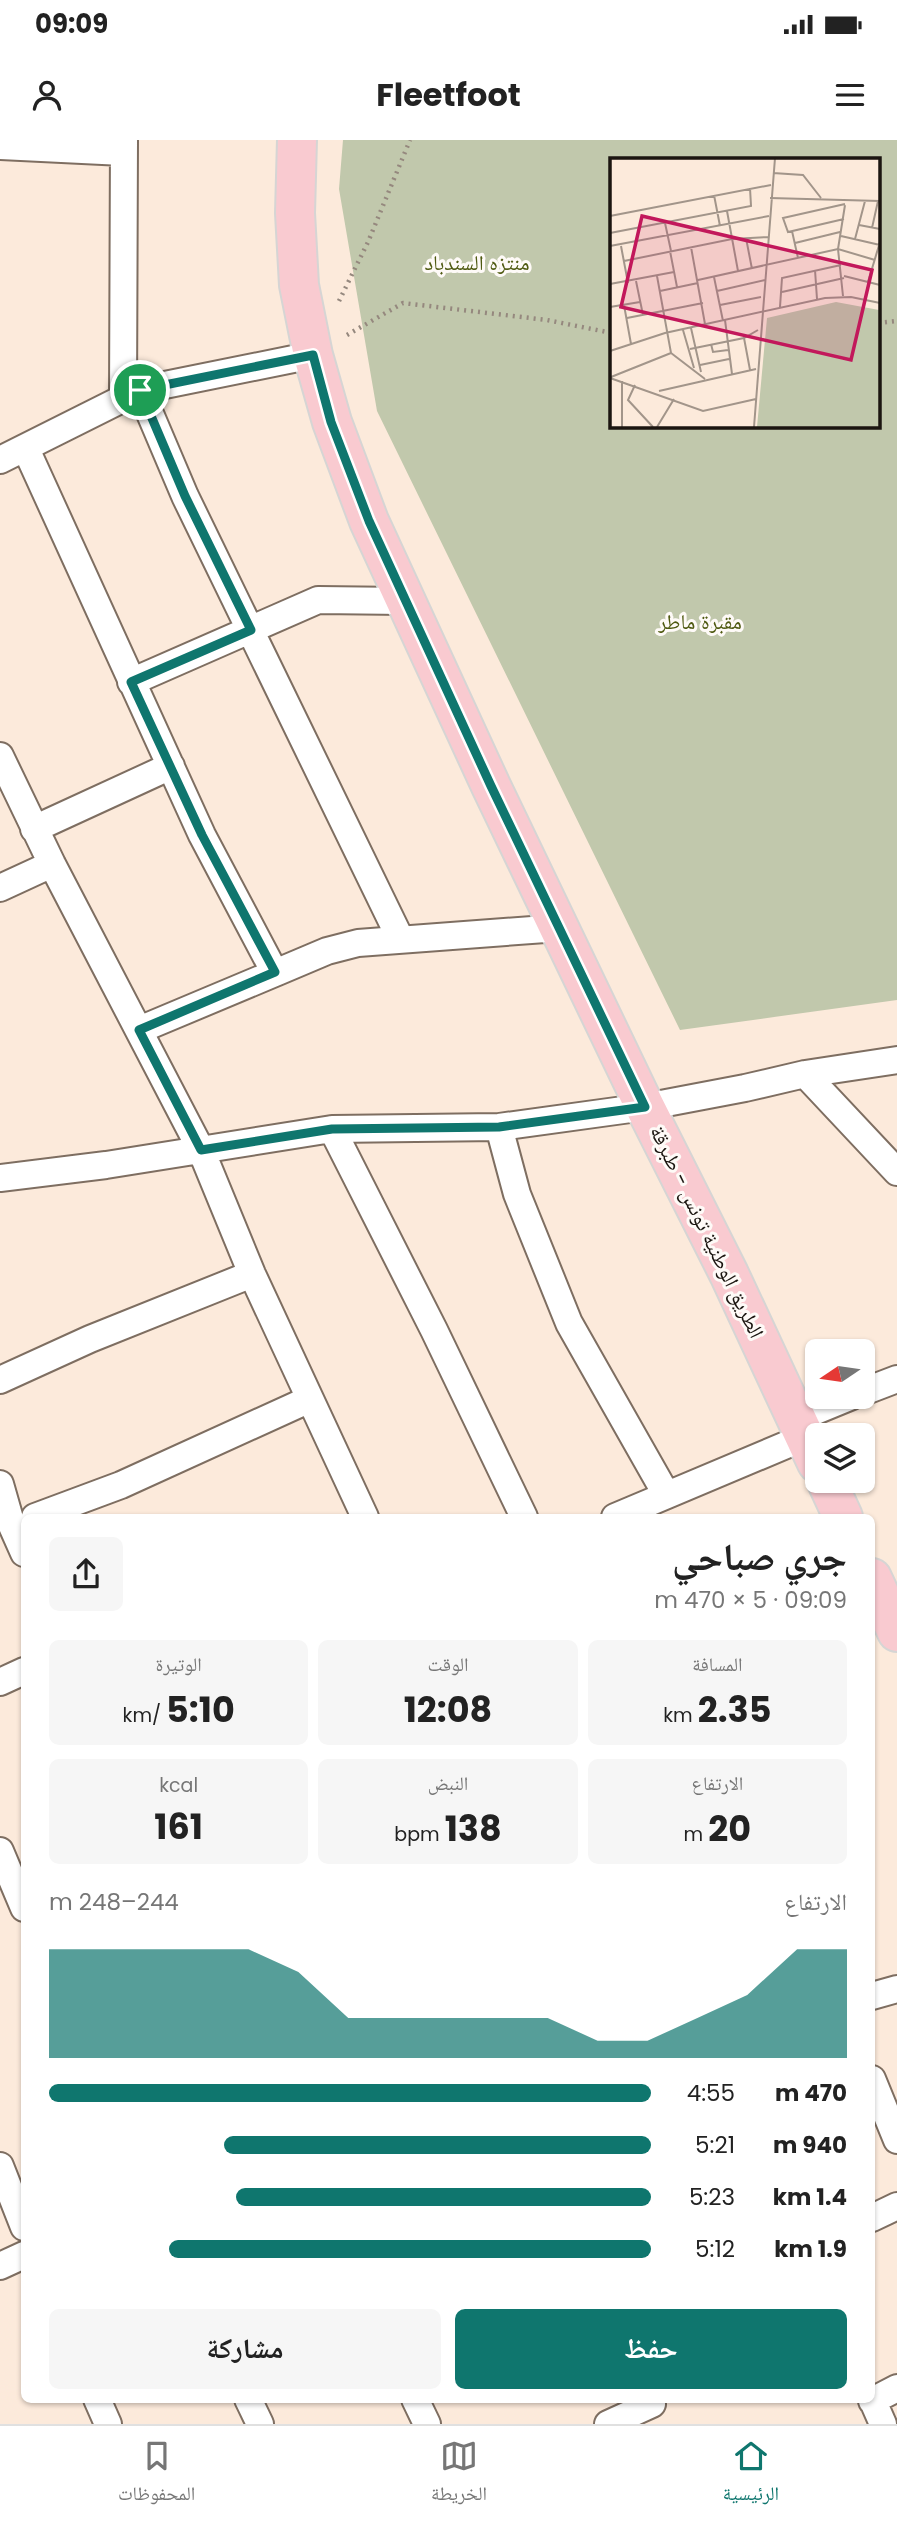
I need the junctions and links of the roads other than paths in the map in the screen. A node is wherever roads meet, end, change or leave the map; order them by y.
1 (298, 140) edge
2 (0, 146) edge
3 (123, 146) edge
4 (313, 355) junction
5 (131, 394) junction
6 (26, 449) junction
7 (0, 460) edge
8 (405, 601) junction
9 (251, 630) junction
10 (131, 682) junction
11 (0, 756) edge
12 (171, 766) junction
13 (34, 829) junction
14 (52, 864) junction
15 (0, 888) edge
16 (559, 928) junction
17 (400, 938) junction
18 (275, 972) junction
19 (139, 1030) junction
20 (897, 1060) edge
21 (805, 1074) junction
22 (645, 1107) junction
23 (499, 1127) junction
24 (332, 1129) junction
25 (201, 1150) junction
26 (897, 1172) edge
27 (0, 1178) edge
28 (253, 1274) junction
29 (897, 1379) edge
30 (0, 1380) edge
31 (875, 1387) edge
32 (310, 1399) junction
33 (838, 1409) edge
34 (824, 1423) edge
35 (805, 1438) edge
36 (805, 1440) edge
37 (0, 1484) edge
38 (832, 1493) edge
39 (666, 1494) junction
40 (44, 1514) edge
41 (364, 1514) edge
42 (523, 1514) edge
43 (622, 1514) edge
44 (842, 1514) edge
45 (18, 1524) edge
46 (875, 1590) edge
47 (897, 1632) edge
48 (21, 1672) edge
49 (0, 1682) edge
50 (0, 1851) edge
51 (21, 1901) edge
52 (897, 1989) edge
53 (875, 1995) edge
54 (875, 2086) edge
55 (897, 2140) edge
56 (11, 2177) edge
57 (897, 2206) edge
58 (21, 2215) edge
59 (875, 2217) edge
60 (21, 2256) edge
61 (0, 2266) edge
62 (897, 2388) edge
63 (99, 2403) edge
64 (250, 2403) edge
65 (417, 2403) edge
66 (876, 2408) edge
67 (654, 2409) edge
68 (108, 2424) edge
69 (260, 2424) edge
70 (426, 2424) edge
71 (608, 2424) edge

1 - 4 main road, الطريق الوطنية تونس - طبرقة
2 - 3 street
3 - 5 street
4 - 5 street
4 - 8 main road, الطريق الوطنية تونس - طبرقة
5 - 6 street
5 - 9 street
6 - 7 street
6 - 10 street
8 - 9 street
8 - 16 main road, الطريق الوطنية تونس - طبرقة
9 - 10 street
9 - 17 street
10 - 12 street
11 - 13 street
12 - 13 street
12 - 18 street
13 - 14 street
14 - 15 street
14 - 19 street
16 - 17 street
16 - 22 main road, الطريق الوطنية تونس - طبرقة
17 - 18 street
18 - 19 street
19 - 25 street
20 - 21 street
21 - 22 street
21 - 26 street
22 - 23 street
22 - 35 main road, الطريق الوطنية تونس - طبرقة
23 - 24 street
23 - 39 street
24 - 25 street
24 - 42 street
25 - 27 street
25 - 28 street
28 - 30 street
28 - 32 street
29 - 31 street
32 - 40 street
32 - 41 street
33 - 34 street
36 - 39 street
37 - 45 street
38 - 44 main road
39 - 43 street
46 - 47 main road
48 - 49 street
50 - 51 street
52 - 53 street
54 - 55 street
56 - 58 street
57 - 59 street
60 - 61 street
62 - 66 street
63 - 68 street
64 - 69 street
65 - 70 street
67 - 71 street

